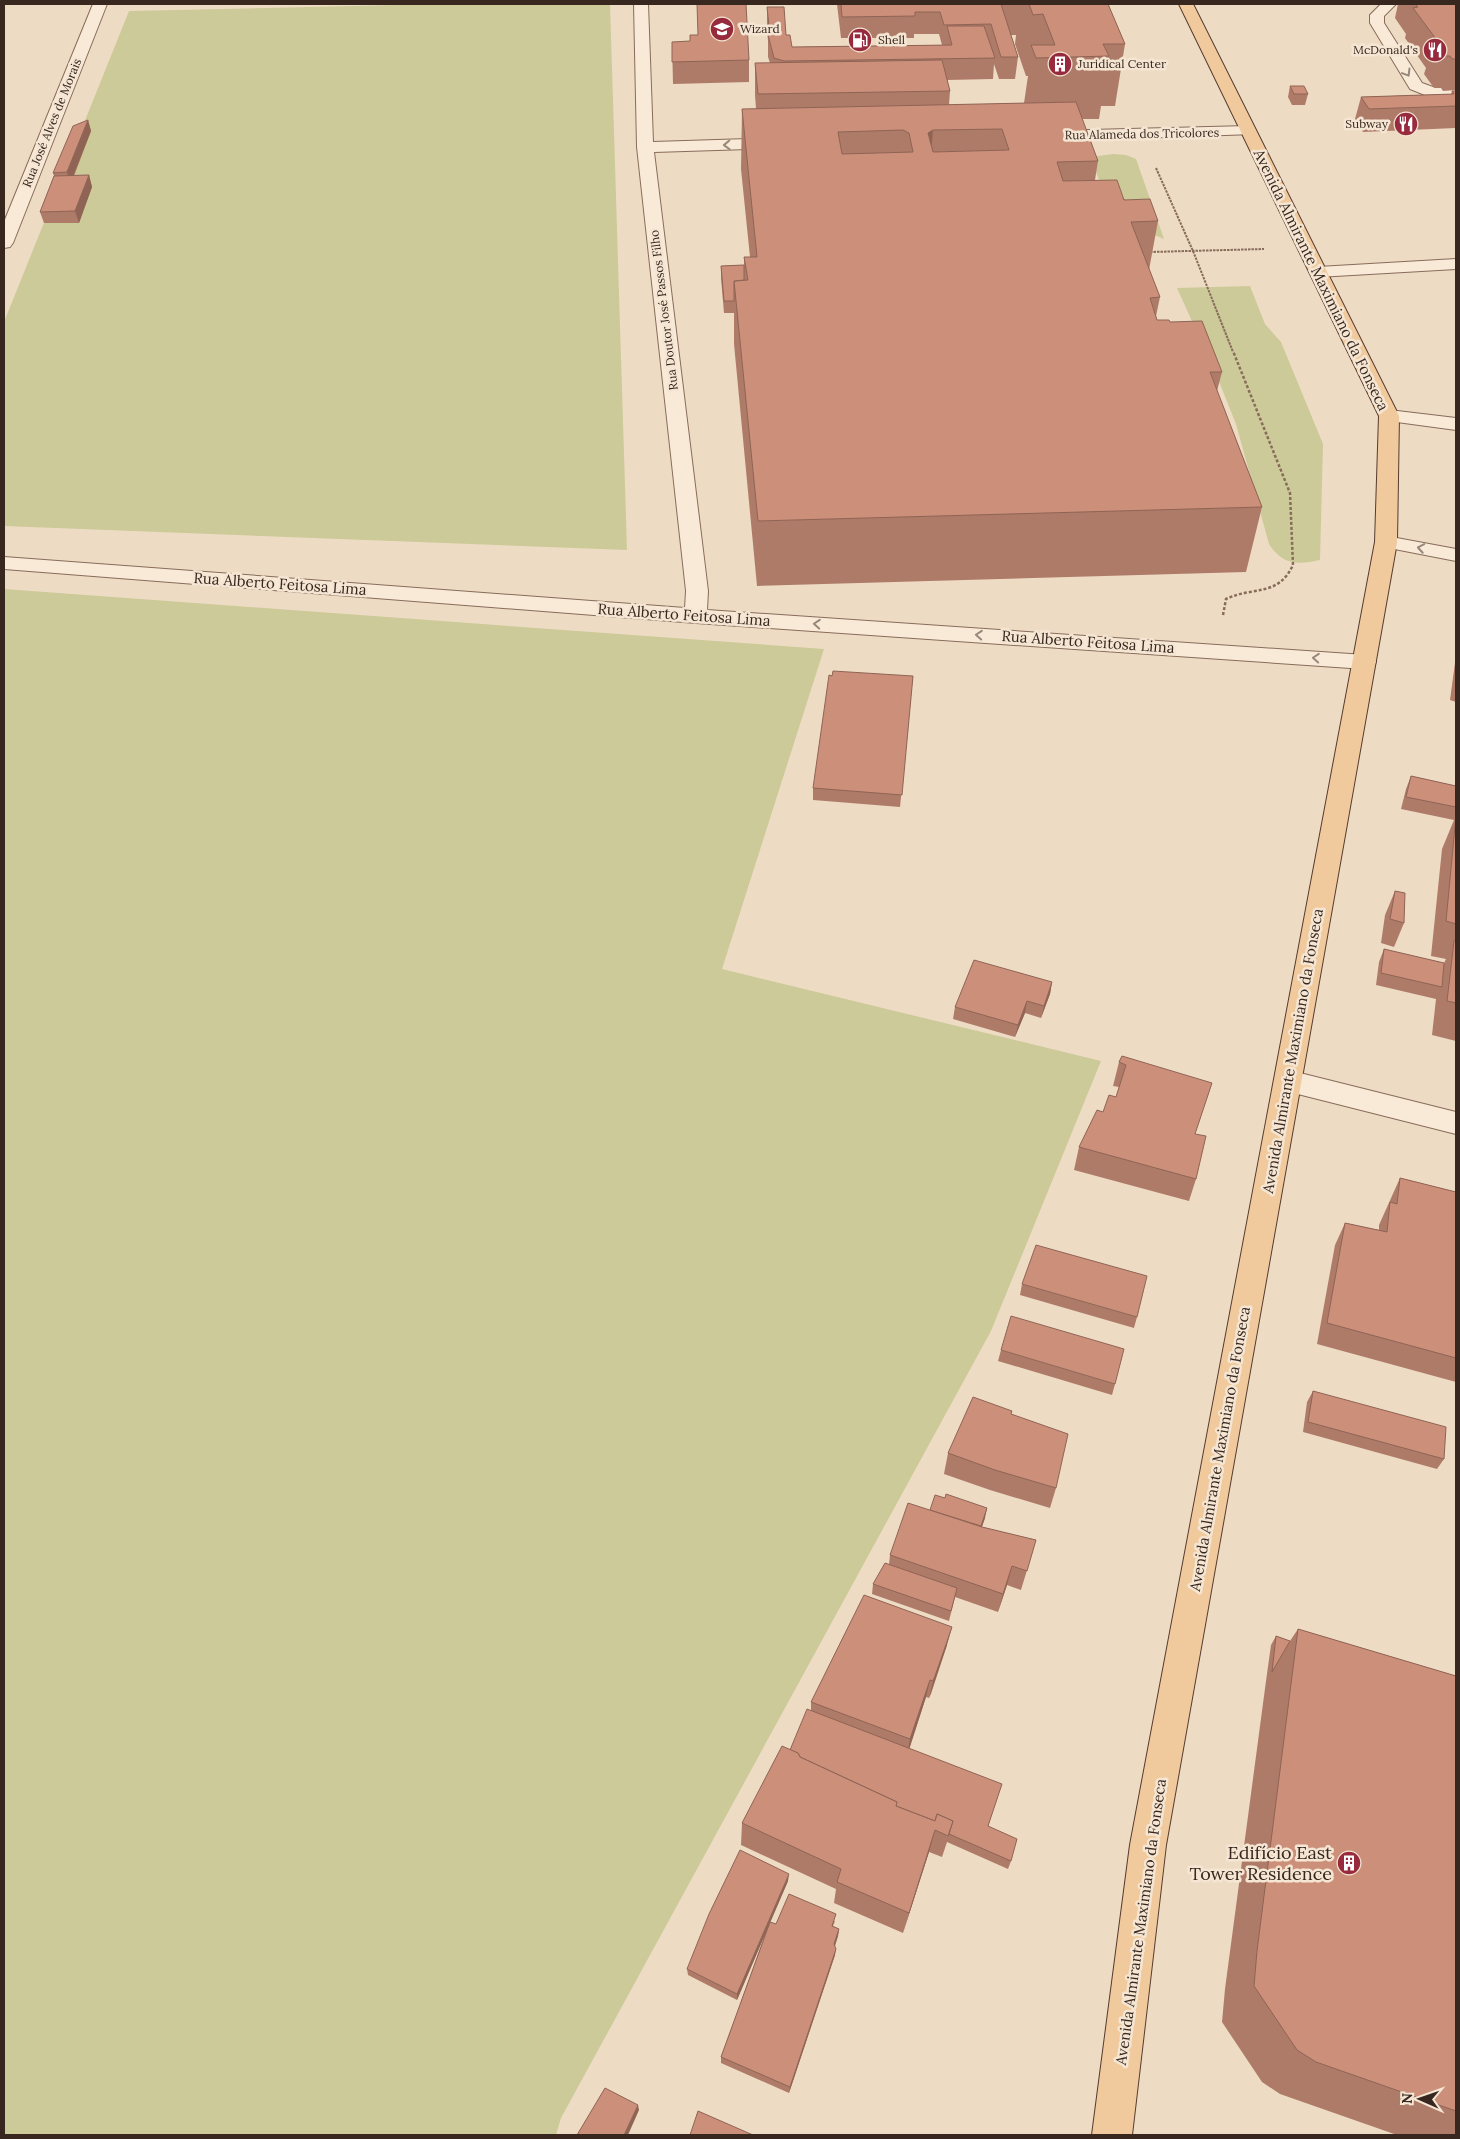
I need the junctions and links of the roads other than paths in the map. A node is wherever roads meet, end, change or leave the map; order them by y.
1 (100, 4) edge
2 (641, 4) edge
3 (1185, 4) edge
4 (1389, 4) edge
5 (1456, 93) edge
6 (1248, 132) junction
7 (1032, 136) edge
8 (795, 143) edge
9 (645, 147) junction
10 (4, 243) edge
11 (1456, 264) edge
12 (1318, 272) junction
13 (1389, 416) junction
14 (1456, 424) edge
15 (1386, 542) junction
16 (1456, 555) edge
17 (4, 563) edge
18 (696, 616) junction
19 (1364, 662) junction
20 (1288, 1081) junction
21 (1456, 1123) edge
22 (1116, 2134) edge

1 - 10 street, Rua José Alves de Morais
2 - 9 street, Rua Doutor José Passos Filho
3 - 6 main road, Avenida Almirante Maximiano da Fonseca
4 -> 5 street
6 - 7 street, Rua Alameda dos Tricolores
6 - 12 main road, Avenida Almirante Maximiano da Fonseca
8 -> 9 street
9 - 18 street, Rua Doutor José Passos Filho
11 - 12 street
12 - 13 main road, Avenida Almirante Maximiano da Fonseca
13 - 14 street
13 - 15 main road, Avenida Almirante Maximiano da Fonseca
16 -> 15 street
15 - 19 main road, Avenida Almirante Maximiano da Fonseca
17 - 18 street, Rua Alberto Feitosa Lima
19 -> 18 street, Rua Alberto Feitosa Lima
19 - 20 main road, Avenida Almirante Maximiano da Fonseca
20 - 21 street
20 - 22 main road, Avenida Almirante Maximiano da Fonseca

